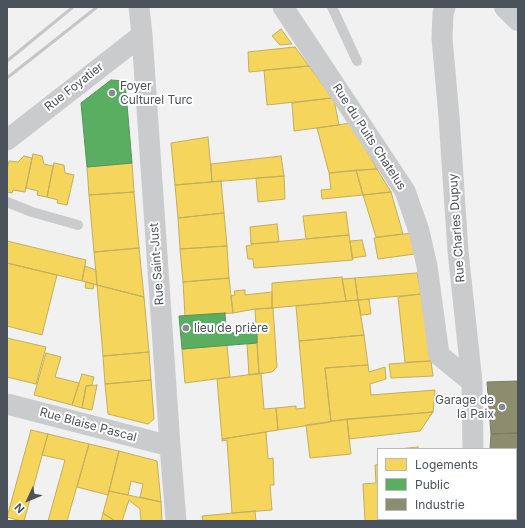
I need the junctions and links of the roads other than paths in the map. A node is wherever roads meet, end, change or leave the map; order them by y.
1 (139, 7) edge
2 (284, 7) edge
3 (332, 7) edge
4 (445, 7) edge
5 (505, 7) edge
6 (518, 20) edge
7 (142, 35) junction
8 (357, 61) dead end
9 (7, 140) edge
10 (7, 202) edge
11 (78, 225) dead end
12 (472, 382) junction
13 (7, 404) edge
14 (170, 446) junction
15 (473, 448) edge
16 (176, 521) edge

1 - 7 street, Rue Saint-Just
2 - 12 street, Rue du Puits Chatelus
3 - 8 lane
4 - 12 street, Rue Charles Dupuy
5 - 6 main road
7 - 9 street, Rue Foyatier
7 - 14 street, Rue Saint-Just
10 - 11 lane
12 - 15 street, Rue Charles Dupuy
13 - 14 street, Rue Blaise Pascal
14 - 16 street, Rue Saint-Just

